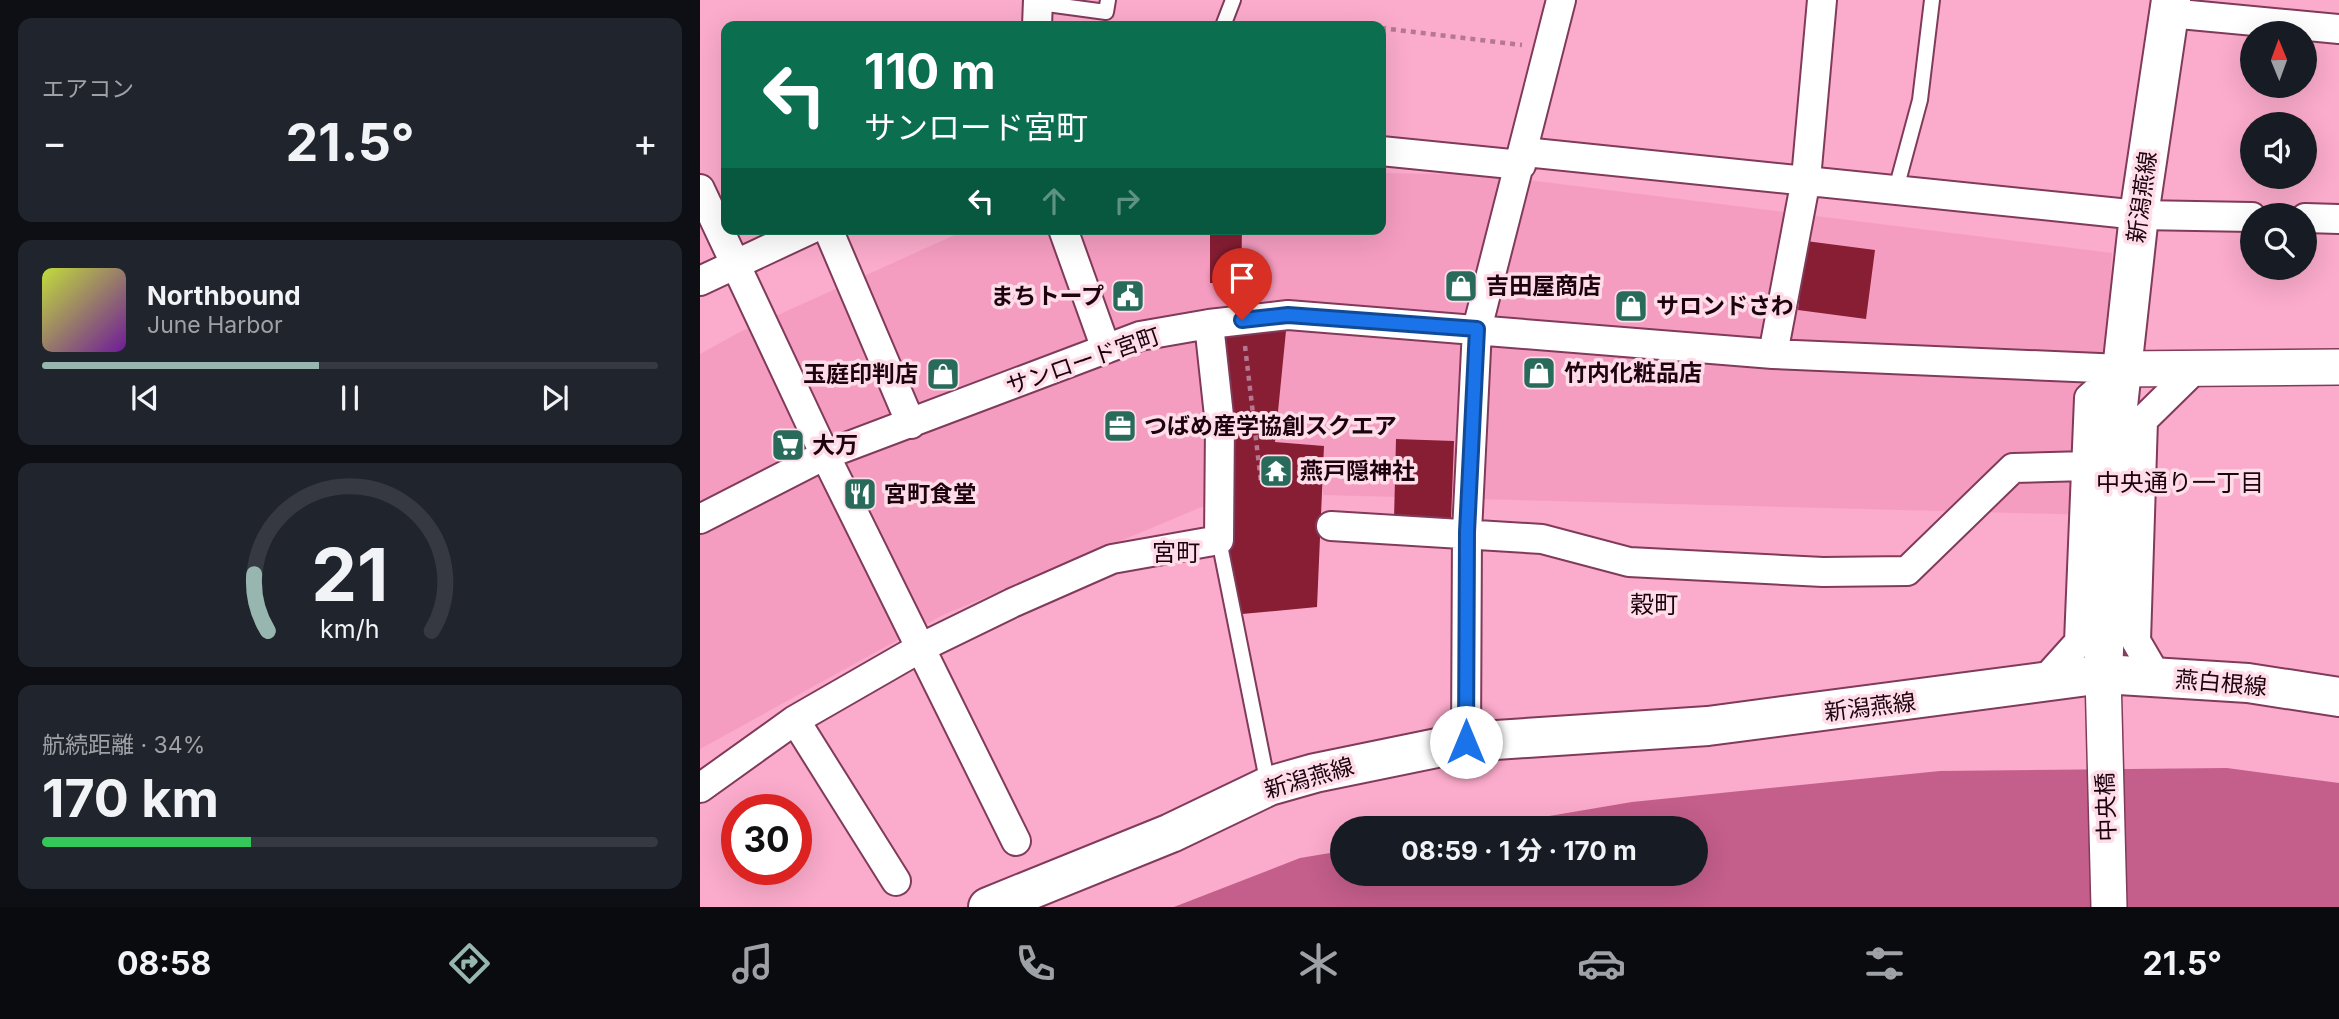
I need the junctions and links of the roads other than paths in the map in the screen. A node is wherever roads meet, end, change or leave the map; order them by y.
1 (1039, 0) edge
2 (1108, 0) edge
3 (1233, 0) edge
4 (1561, 0) edge
5 (1822, 0) edge
6 (1932, 0) edge
7 (2170, 6) edge
8 (1037, 21) edge
9 (1225, 21) edge
10 (2339, 29) edge
11 (1386, 151) edge
12 (1522, 159) junction
13 (1806, 179) junction
14 (700, 189) edge
15 (1896, 189) junction
16 (2139, 215) junction
17 (2240, 217) edge
18 (2317, 218) edge
19 (2339, 219) edge
20 (721, 232) edge
21 (723, 235) edge
22 (797, 235) edge
23 (831, 235) edge
24 (1065, 235) edge
25 (736, 262) junction
26 (700, 281) edge
27 (1209, 324) junction
28 (1477, 329) junction
29 (1106, 349) junction
30 (1773, 354) junction
31 (2339, 367) edge
32 (2196, 368) junction
33 (2122, 369) junction
34 (911, 424) junction
35 (825, 455) junction
36 (2087, 466) junction
37 (700, 519) edge
38 (1331, 526) dead end
39 (1467, 532) junction
40 (1219, 540) junction
41 (922, 647) junction
42 (2157, 677) junction
43 (2043, 682) junction
44 (2103, 691) junction
45 (2334, 692) edge
46 (795, 720) junction
47 (1466, 742) junction
48 (1269, 786) junction
49 (700, 788) edge
50 (1016, 841) dead end
51 (896, 881) dead end
52 (988, 907) edge
53 (2109, 907) edge

1 - 2 lane
1 - 8 street
3 - 9 lane
4 - 12 street
5 - 13 street
6 - 15 lane
7 - 10 street
7 - 16 main road, 新潟燕線
11 - 12 street
12 - 13 street
12 - 28 street
13 - 15 street
13 - 30 street
14 - 20 street
15 - 16 street
16 - 17 street
16 - 33 main road, 新潟燕線
18 - 19 street
21 - 25 street
22 - 25 street
23 - 34 street
24 - 29 street
25 - 26 street
25 - 35 street
27 - 28 street, サンロード宮町
27 - 29 street, サンロード宮町
27 - 40 street
28 - 30 street, サンロード宮町
28 - 39 street
29 - 34 street, サンロード宮町
30 - 33 street, サンロード宮町
31 - 32 street
32 - 33 street
32 - 42 street
33 - 36 street
33 - 44 main road, 新潟燕線
34 - 35 street, サンロード宮町
35 - 37 street, サンロード宮町
35 - 41 street
36 - 39 street
36 - 43 street
38 - 39 street
39 - 47 street
40 - 41 street
40 - 48 lane
41 - 46 street
41 - 50 street
42 - 44 main road, 燕白根線
42 - 45 main road, 燕白根線
43 - 44 main road, 新潟燕線
43 - 47 main road, 新潟燕線
44 - 53 street, 中央橋
46 - 49 street
46 - 51 street
47 - 48 main road, 新潟燕線
48 - 52 main road, 新潟燕線

